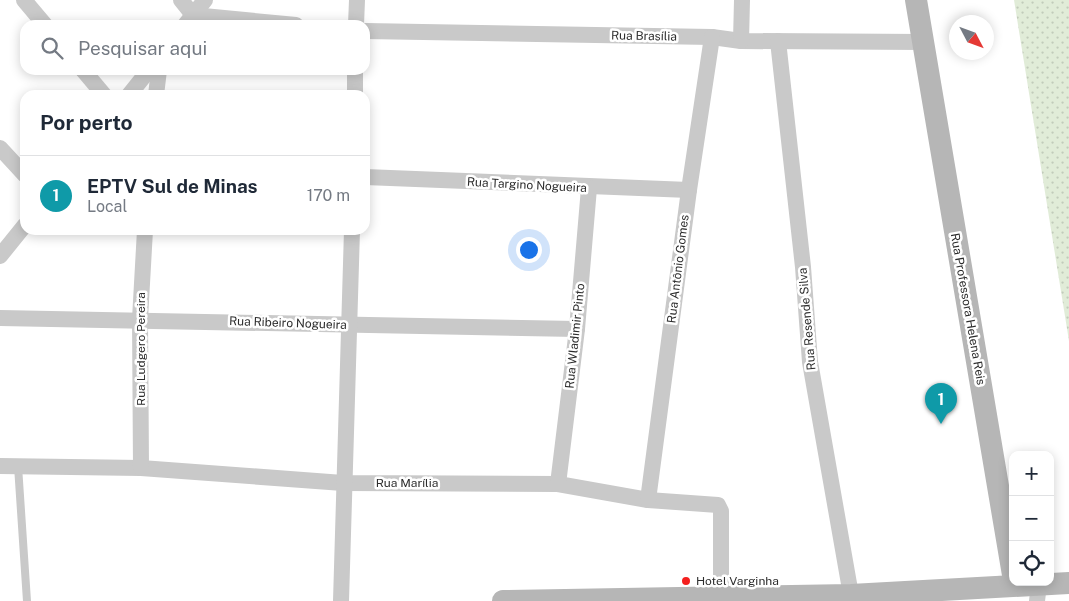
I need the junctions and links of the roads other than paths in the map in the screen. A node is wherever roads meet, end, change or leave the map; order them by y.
1 (24, 0) edge
2 (181, 0) edge
3 (205, 0) edge
4 (357, 0) edge
5 (742, 0) edge
6 (916, 0) edge
7 (42, 20) edge
8 (189, 20) edge
9 (356, 20) edge
10 (370, 31) edge
11 (712, 37) junction
12 (741, 41) junction
13 (778, 41) junction
14 (923, 42) junction
15 (87, 75) edge
16 (145, 75) edge
17 (158, 75) edge
18 (355, 75) edge
19 (100, 90) edge
20 (133, 90) edge
21 (157, 90) edge
22 (355, 90) edge
23 (0, 148) edge
24 (20, 170) edge
25 (370, 177) edge
26 (590, 188) junction
27 (688, 190) junction
28 (20, 231) edge
29 (145, 235) edge
30 (352, 235) edge
31 (0, 256) edge
32 (0, 318) edge
33 (140, 319) junction
34 (349, 325) junction
35 (576, 329) junction
36 (0, 466) edge
37 (18, 466) junction
38 (141, 468) junction
39 (343, 483) junction
40 (558, 484) junction
41 (648, 500) junction
42 (1009, 551) edge
43 (1009, 581) edge
44 (1069, 583) edge
45 (1024, 586) edge
46 (1038, 593) edge
47 (851, 595) junction
48 (721, 599) junction
49 (27, 601) edge
50 (341, 601) edge
51 (503, 601) edge

1 - 7 street
2 - 8 street
3 - 8 street
4 - 9 street
5 - 12 street
6 - 14 main road, Rua Professora Helena Reis
10 - 11 street, Rua Brasília
11 - 12 street, Rua Brasília
11 - 27 street, Rua Antônio Gomes
12 - 13 street, Rua Brasília
13 - 14 street, Rua Brasília
13 - 47 street, Rua Resende Silva
14 - 42 main road, Rua Professora Helena Reis
15 - 19 street
16 - 20 street
17 - 21 street
18 - 22 street
23 - 24 street
25 - 26 street, Rua Targino Nogueira
26 - 27 street, Rua Targino Nogueira
26 - 35 street, Rua Wladimir Pinto
27 - 41 street, Rua Antônio Gomes
28 - 31 street
29 - 33 street, Rua Ludgero Pereira
30 - 34 street
32 - 33 street, Rua Ribeiro Nogueira
33 - 34 street, Rua Ribeiro Nogueira
33 - 38 street, Rua Ludgero Pereira
34 - 35 street, Rua Ribeiro Nogueira
34 - 39 street
35 - 40 street, Rua Wladimir Pinto
36 - 37 street, Rua Marília
37 - 38 street, Rua Marília
37 - 49 lane
38 - 39 street, Rua Marília
39 - 40 street, Rua Marília
39 - 50 street
40 - 41 street, Rua Marília
41 - 48 street, Rua Marília
43 - 47 main road
44 - 46 main road
45 - 46 main road
47 - 48 main road
48 - 51 main road

